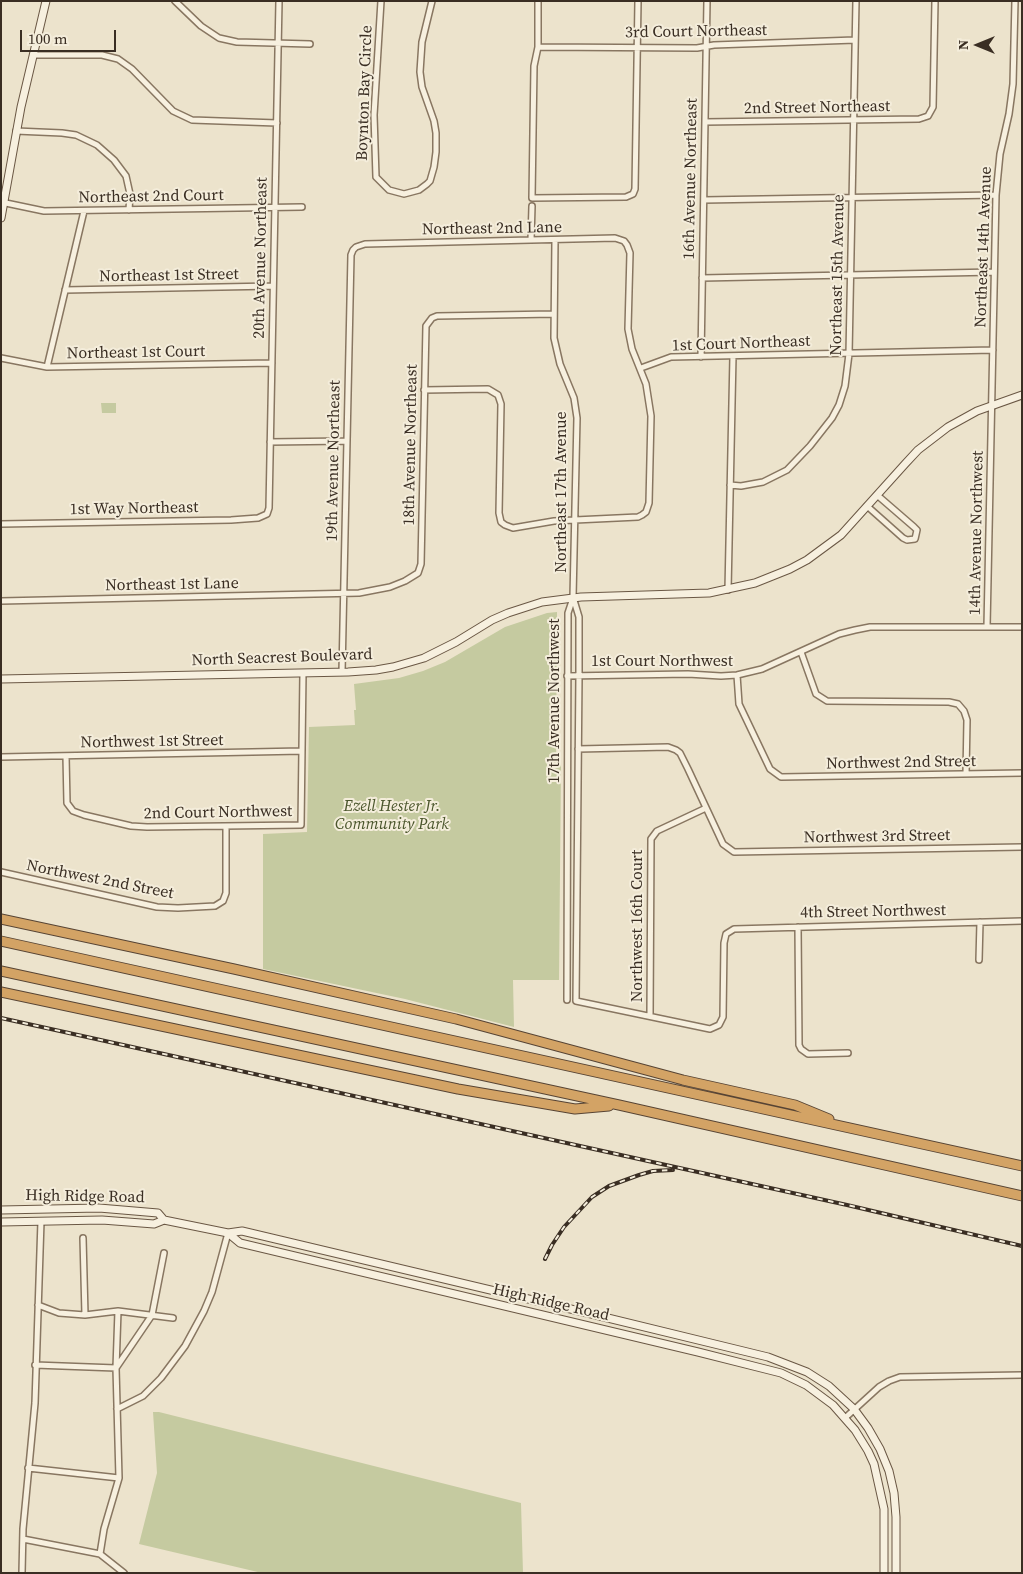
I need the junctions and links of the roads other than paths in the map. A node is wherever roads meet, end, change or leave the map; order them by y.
1 (46, 1) edge
2 (175, 1) edge
3 (279, 1) edge
4 (381, 1) edge
5 (432, 1) edge
6 (538, 1) edge
7 (638, 1) edge
8 (707, 1) edge
9 (856, 1) edge
10 (935, 1) edge
11 (1015, 1) edge
12 (855, 40) junction
13 (278, 43) junction
14 (310, 44) dead end
15 (538, 46) junction
16 (637, 46) junction
17 (706, 46) junction
18 (33, 55) junction
19 (854, 120) junction
20 (705, 122) junction
21 (276, 123) junction
22 (16, 132) junction
23 (996, 196) junction
24 (852, 198) junction
25 (704, 200) junction
26 (3, 202) edge
27 (532, 206) dead end
28 (302, 207) dead end
29 (275, 208) junction
30 (129, 210) junction
31 (84, 211) junction
32 (1, 218) edge
33 (531, 240) junction
34 (555, 240) junction
35 (353, 250) joint
36 (994, 272) junction
37 (851, 275) junction
38 (702, 278) junction
39 (274, 286) junction
40 (65, 290) junction
41 (554, 314) junction
42 (993, 350) junction
43 (849, 354) junction
44 (733, 356) junction
45 (701, 357) junction
46 (1, 358) edge
47 (272, 363) junction
48 (47, 367) junction
49 (641, 368) junction
50 (424, 390) junction
51 (1022, 395) edge
52 (992, 404) junction
53 (270, 442) junction
54 (346, 442) junction
55 (730, 485) junction
56 (877, 495) junction
57 (867, 506) junction
58 (267, 514) joint
59 (575, 519) junction
60 (1, 524) edge
61 (728, 590) junction
62 (344, 594) junction
63 (574, 597) junction
64 (1, 601) edge
65 (987, 627) junction
66 (1022, 627) edge
67 (801, 652) junction
68 (342, 672) junction
69 (303, 673) junction
70 (579, 675) junction
71 (737, 675) junction
72 (567, 676) junction
73 (1, 679) edge
74 (578, 749) junction
75 (302, 751) junction
76 (66, 756) junction
77 (1, 757) edge
78 (1022, 773) edge
79 (966, 774) junction
80 (706, 808) junction
81 (226, 826) junction
82 (1022, 847) edge
83 (1, 872) edge
84 (1, 920) edge
85 (1022, 921) edge
86 (980, 922) junction
87 (798, 927) junction
88 (1, 941) edge
89 (979, 960) dead end
90 (1, 971) edge
91 (1, 992) edge
92 (567, 1000) dead end
93 (650, 1016) junction
94 (848, 1053) dead end
95 (619, 1105) junction
96 (852, 1128) junction
97 (1022, 1166) edge
98 (1022, 1196) edge
99 (84, 1208) junction
100 (1, 1210) edge
101 (84, 1220) junction
102 (164, 1220) junction
103 (1, 1222) edge
104 (41, 1222) junction
105 (228, 1233) junction
106 (83, 1238) dead end
107 (325, 1251) junction
108 (164, 1253) dead end
109 (322, 1263) junction
110 (522, 1298) junction
111 (38, 1305) junction
112 (519, 1310) junction
113 (118, 1312) junction
114 (86, 1315) junction
115 (152, 1315) junction
116 (173, 1318) dead end
117 (645, 1327) junction
118 (642, 1338) junction
119 (789, 1364) junction
120 (36, 1365) junction
121 (116, 1368) junction
122 (784, 1374) junction
123 (1022, 1374) edge
124 (117, 1409) junction
125 (854, 1409) junction
126 (845, 1418) junction
127 (28, 1468) junction
128 (119, 1478) junction
129 (884, 1522) junction
130 (896, 1522) junction
131 (23, 1539) junction
132 (100, 1554) junction
133 (22, 1573) edge
134 (124, 1573) edge
135 (884, 1573) edge
136 (896, 1573) edge

1 - 18 street
2 - 13 street
3 - 13 street, 20th Avenue Northeast
4 - 5 street, Boynton Bay Circle
6 - 15 street
7 - 16 street
8 - 17 street, 16th Avenue Northeast
9 - 12 street, Northeast 15th Avenue
10 - 19 street, 2nd Street Northeast
11 - 23 street, Northeast 14th Avenue
12 - 17 street, 3rd Court Northeast
12 - 19 street, Northeast 15th Avenue
13 - 14 street
13 - 21 street, 20th Avenue Northeast
15 - 16 street, 3rd Court Northeast
15 - 16 street
16 - 17 street, 3rd Court Northeast
17 - 20 street, 16th Avenue Northeast
18 - 21 street
18 - 22 street
19 - 20 street, 2nd Street Northeast
19 - 24 street, Northeast 15th Avenue
20 - 25 street, 16th Avenue Northeast
21 - 29 street, 20th Avenue Northeast
22 - 26 street
22 - 30 street
23 - 24 street
23 - 36 street, Northeast 14th Avenue
24 - 25 street
24 - 37 street, Northeast 15th Avenue
25 - 38 street, 16th Avenue Northeast
26 - 31 street, Northeast 2nd Court
26 - 32 street
27 - 33 street
28 - 29 street, Northeast 2nd Court
29 - 30 street, Northeast 2nd Court
29 - 39 street, 20th Avenue Northeast
30 - 31 street, Northeast 2nd Court
31 - 40 street
33 - 34 street, Northeast 2nd Lane
33 - 35 street, Northeast 2nd Lane
34 - 41 street, Northeast 17th Avenue
34 - 49 street, Northeast 2nd Lane
35 - 54 street, 19th Avenue Northeast
36 - 37 street
36 - 42 street, Northeast 14th Avenue
37 - 38 street
37 - 43 street, Northeast 15th Avenue
38 - 45 street, 16th Avenue Northeast
39 - 40 street, Northeast 1st Street
39 - 47 street, 20th Avenue Northeast
40 - 48 street
41 - 50 street, 18th Avenue Northeast
41 - 59 street, Northeast 17th Avenue
42 - 43 street, 1st Court Northeast
42 - 52 street, Northeast 14th Avenue
43 - 44 street, 1st Court Northeast
43 - 55 street, Northeast 15th Avenue
44 - 45 street, 1st Court Northeast
44 - 55 street
45 - 49 street, 1st Court Northeast
46 - 48 street, Northeast 1st Court
47 - 48 street, Northeast 1st Court
47 - 53 street, 20th Avenue Northeast
49 - 59 street
50 - 59 street
50 - 62 street, 18th Avenue Northeast
51 - 52 street, North Seacrest Boulevard
52 - 56 street, North Seacrest Boulevard
52 - 65 street, 14th Avenue Northwest
53 - 54 street
53 - 58 street, 20th Avenue Northeast
54 - 62 street, 19th Avenue Northeast
55 - 61 street
56 - 57 street, North Seacrest Boulevard
56 - 57 street
57 - 61 street, North Seacrest Boulevard
58 - 60 street, 1st Way Northeast
59 - 63 street, Northeast 17th Avenue
61 - 63 street, North Seacrest Boulevard
62 - 64 street, Northeast 1st Lane
62 - 68 street, 19th Avenue Northeast
63 - 68 street, North Seacrest Boulevard
63 - 70 street, 17th Avenue Northwest
63 - 72 street, 17th Avenue Northwest
65 - 66 street, 14th Avenue Northwest
65 - 67 street, 1st Court Northwest
67 - 71 street, 1st Court Northwest
67 - 79 street
68 - 69 street, North Seacrest Boulevard
69 - 73 street, North Seacrest Boulevard
69 - 75 street
70 - 71 street, 1st Court Northwest
70 - 72 street, 1st Court Northwest
70 - 74 street, 17th Avenue Northwest
71 - 79 street, Northwest 2nd Street
72 - 92 street, 17th Avenue Northwest
74 - 80 street
74 - 93 street, 17th Avenue Northwest
75 - 76 street, Northwest 1st Street
75 - 81 street, 2nd Court Northwest
76 - 77 street, Northwest 1st Street
76 - 81 street, 2nd Court Northwest
78 - 79 street, Northwest 2nd Street
80 - 82 street, Northwest 3rd Street
80 - 93 street, Northwest 16th Court
81 - 83 street, Northwest 2nd Street
84 - 96 highway
85 - 86 street, 4th Street Northwest
86 - 87 street, 4th Street Northwest
86 - 89 street
87 - 93 street, 4th Street Northwest
87 - 94 street
88 - 96 highway
90 - 95 highway
91 - 95 highway
95 - 98 highway
96 - 97 highway
99 - 100 street, High Ridge Road
99 - 101 street
99 - 102 street, High Ridge Road
101 - 102 street, High Ridge Road
101 - 104 street, High Ridge Road
102 - 105 street, High Ridge Road
103 - 104 street, High Ridge Road
104 - 111 street
105 - 107 street, High Ridge Road
105 - 109 street, High Ridge Road
105 - 124 street
106 - 114 street
107 - 109 street
107 - 110 street, High Ridge Road
108 - 115 street
109 - 112 street, High Ridge Road
110 - 112 street
110 - 117 street, High Ridge Road
111 - 114 street
111 - 120 street
112 - 118 street, High Ridge Road
113 - 114 street
113 - 115 street
113 - 121 street
115 - 116 street
115 - 121 street
117 - 118 street
117 - 119 street, High Ridge Road
118 - 122 street, High Ridge Road
119 - 122 street
119 - 125 street, High Ridge Road
120 - 121 street
120 - 127 street
121 - 124 street
122 - 126 street, High Ridge Road
123 - 125 street
124 - 128 street
125 - 126 street
125 - 130 street, High Ridge Road
126 - 129 street, High Ridge Road
127 - 128 street
127 - 131 street
128 - 132 street
129 - 130 street
129 - 135 street, High Ridge Road
130 - 136 street, High Ridge Road
131 - 132 street
131 - 133 street
132 - 134 street

